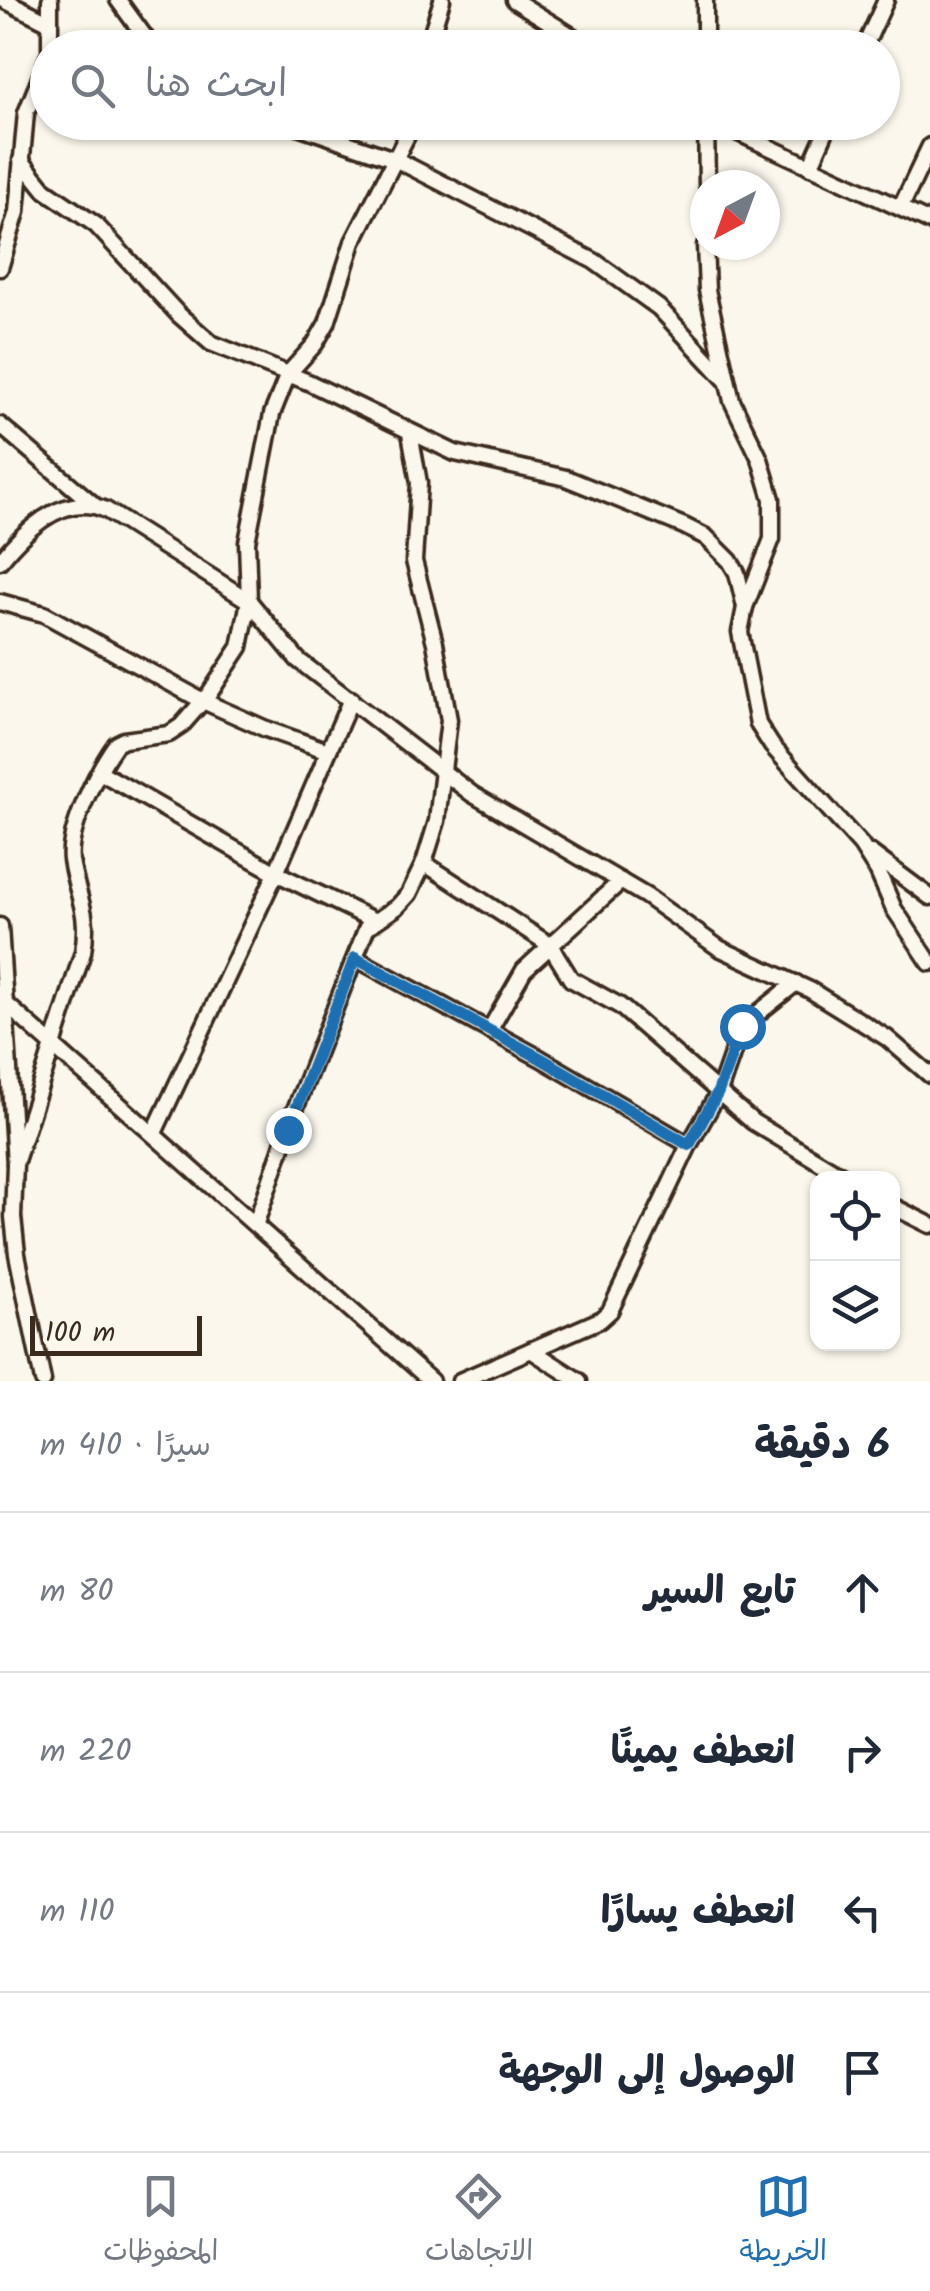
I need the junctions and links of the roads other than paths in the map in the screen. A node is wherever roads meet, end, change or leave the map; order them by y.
1 (4, 0) edge
2 (50, 0) edge
3 (118, 0) edge
4 (442, 0) edge
5 (514, 0) edge
6 (705, 0) edge
7 (886, 0) edge
8 (50, 23) junction
9 (50, 30) edge
10 (140, 30) edge
11 (433, 30) edge
12 (563, 30) edge
13 (704, 30) edge
14 (872, 30) edge
15 (30, 103) edge
16 (339, 140) edge
17 (406, 140) edge
18 (706, 140) edge
19 (753, 140) edge
20 (822, 140) edge
21 (930, 146) edge
22 (21, 160) junction
23 (397, 160) junction
24 (810, 167) junction
25 (707, 170) edge
26 (901, 207) junction
27 (930, 222) edge
28 (706, 260) edge
29 (0, 268) edge
30 (288, 374) junction
31 (727, 380) junction
32 (0, 426) edge
33 (410, 434) junction
34 (94, 504) junction
35 (0, 561) edge
36 (249, 601) junction
37 (0, 602) edge
38 (745, 607) junction
39 (351, 698) junction
40 (204, 701) junction
41 (328, 751) junction
42 (100, 772) junction
43 (445, 774) junction
44 (860, 845) junction
45 (424, 863) junction
46 (276, 873) junction
47 (621, 882) junction
48 (930, 897) edge
49 (372, 920) junction
50 (0, 926) edge
51 (550, 946) junction
52 (355, 958) junction
53 (930, 963) edge
54 (796, 983) junction
55 (6, 1004) junction
56 (489, 1030) junction
57 (52, 1046) junction
58 (930, 1075) edge
59 (718, 1092) junction
60 (154, 1134) junction
61 (689, 1145) junction
62 (15, 1164) junction
63 (834, 1171) edge
64 (900, 1210) edge
65 (256, 1223) junction
66 (930, 1225) edge
67 (531, 1350) junction
68 (42, 1381) edge
69 (431, 1381) edge
70 (460, 1381) edge
71 (579, 1381) edge

1 - 8 street
2 - 8 street
3 - 10 street
4 - 11 street
5 - 12 street
6 - 13 street
7 - 14 street
8 - 9 street
15 - 22 street
16 - 23 street
17 - 23 street
18 - 25 street
19 - 24 street
20 - 24 street
21 - 26 street
22 - 29 street
22 - 30 street
23 - 30 street
23 - 31 street
24 - 26 street
26 - 27 street
28 - 31 street
30 - 33 street
30 - 36 street
31 - 38 street
32 - 34 street
33 - 38 street
33 - 43 street
34 - 35 street
34 - 36 street
36 - 39 street
36 - 40 street
37 - 40 street
38 - 44 street
39 - 41 street
39 - 43 street
40 - 41 street
40 - 42 street
41 - 46 street
42 - 46 street
42 - 57 street
43 - 45 street
43 - 47 street
44 - 48 street
44 - 53 street
45 - 49 street
45 - 51 street
46 - 49 street
46 - 60 street
47 - 51 street
47 - 54 street
49 - 52 street
50 - 55 street
51 - 56 street
51 - 59 street
52 - 56 street
52 - 65 street
54 - 58 street
54 - 59 street
55 - 57 street
55 - 62 street
56 - 61 street
57 - 60 street
57 - 62 street
59 - 61 street
59 - 63 street
60 - 65 street
61 - 67 street
62 - 68 street
64 - 66 street
65 - 69 street
67 - 70 street
67 - 71 street

